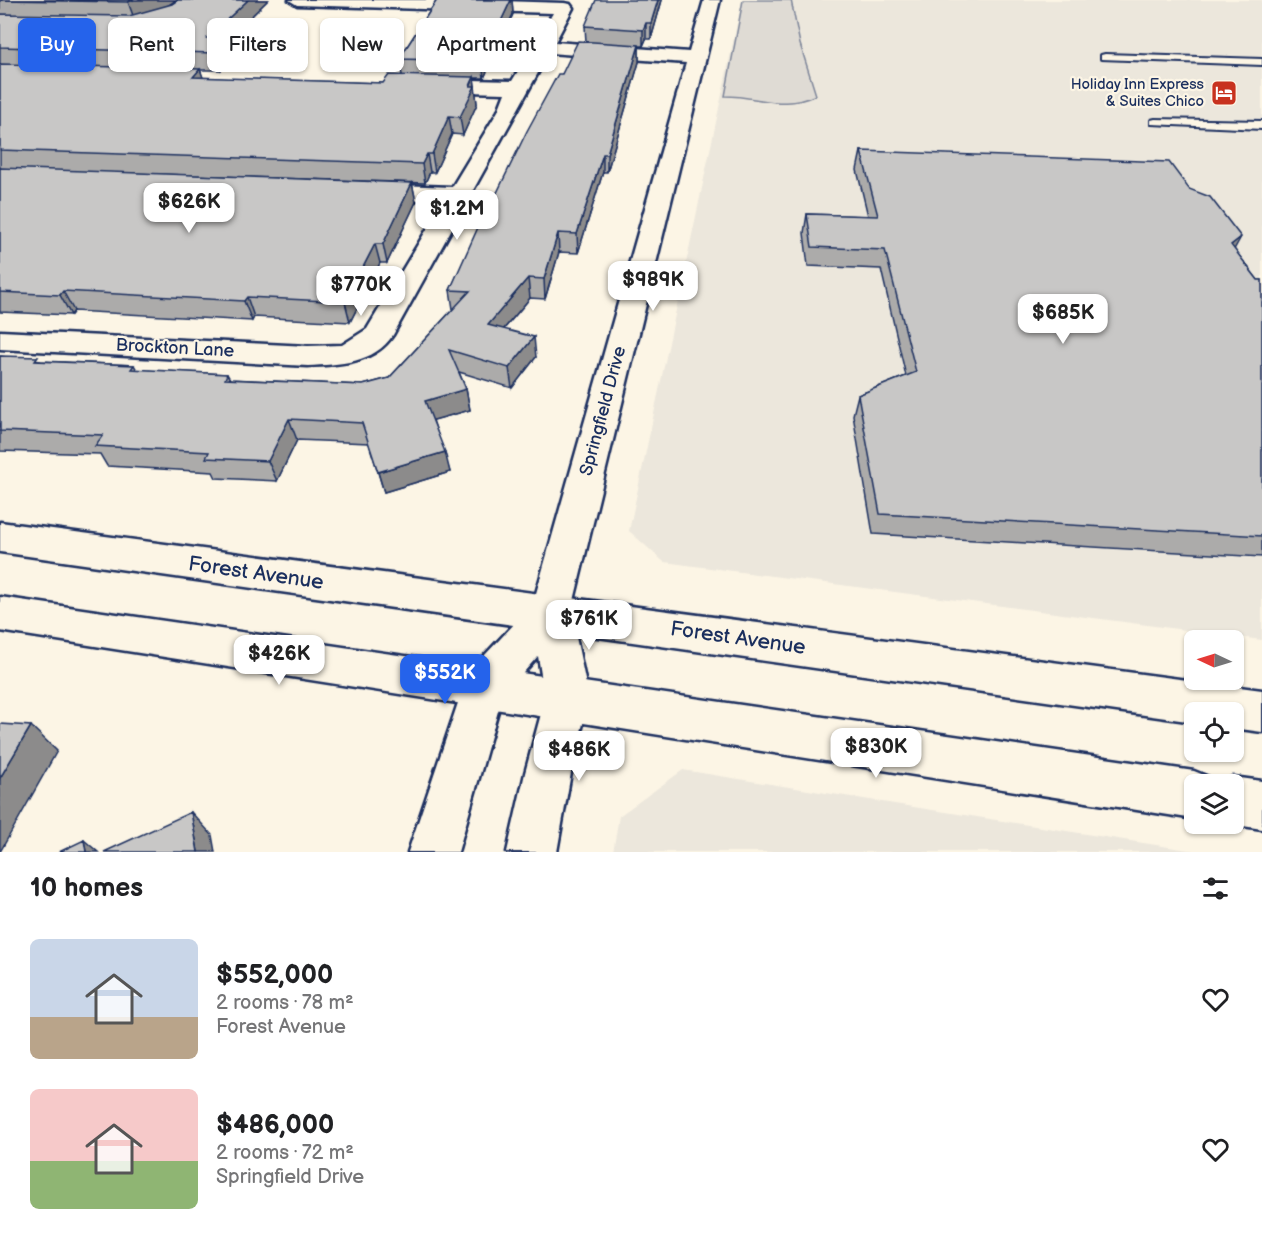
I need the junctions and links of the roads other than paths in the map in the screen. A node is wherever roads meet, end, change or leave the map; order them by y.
1 (297, 0) edge
2 (712, 0) edge
3 (557, 21) edge
4 (557, 48) edge
5 (1105, 57) dead end
6 (695, 58) junction
7 (1262, 62) edge
8 (527, 72) edge
9 (412, 84) edge
10 (518, 87) junction
11 (1155, 122) dead end
12 (1262, 125) edge
13 (354, 190) edge
14 (460, 194) junction
15 (0, 340) edge
16 (0, 537) edge
17 (551, 613) junction
18 (0, 614) edge
19 (483, 687) junction
20 (567, 699) junction
21 (1262, 711) edge
22 (1184, 793) edge
23 (1244, 803) edge
24 (1262, 805) edge
25 (433, 852) edge
26 (532, 852) edge

1 - 3 street
2 - 6 street, Springfield Drive
4 - 6 street
5 - 7 lane
6 - 17 street, Springfield Drive
8 - 10 street
9 - 10 street
10 - 14 street
11 - 12 lane
13 - 14 street
14 - 15 street, Brockton Lane
16 - 17 street, Forest Avenue
17 - 19 street, Springfield Drive
17 - 20 street, Springfield Drive
17 - 21 street, Forest Avenue
18 - 19 street
19 - 20 street
19 - 25 street, Springfield Drive
20 - 22 street
20 - 26 street, Springfield Drive
23 - 24 street

